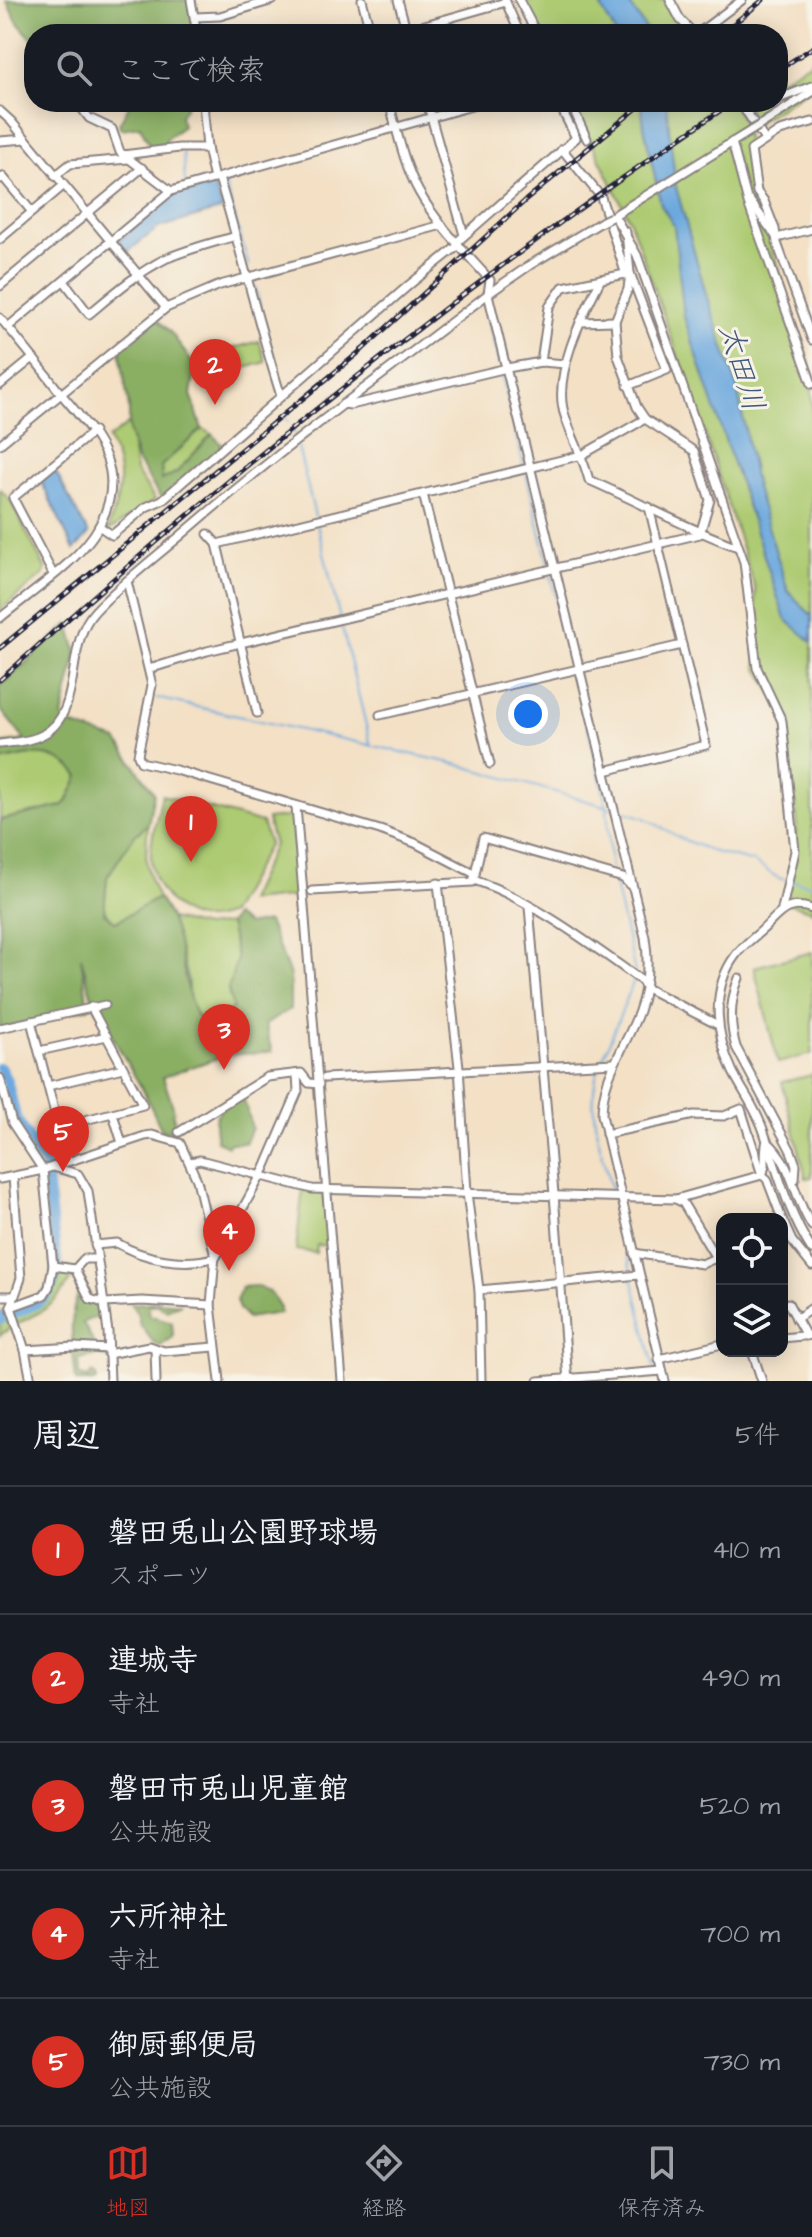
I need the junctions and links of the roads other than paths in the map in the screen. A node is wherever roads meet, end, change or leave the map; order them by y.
1 (191, 0) edge
2 (273, 0) edge
3 (362, 0) edge
4 (398, 0) edge
5 (519, 0) edge
6 (670, 0) edge
7 (742, 0) edge
8 (505, 1) edge
9 (195, 17) junction
10 (196, 24) edge
11 (368, 24) edge
12 (405, 24) edge
13 (432, 24) edge
14 (515, 24) edge
15 (531, 24) edge
16 (685, 24) edge
17 (710, 24) edge
18 (812, 86) edge
19 (812, 92) edge
20 (788, 95) edge
21 (788, 107) edge
22 (0, 111) edge
23 (84, 112) edge
24 (204, 112) edge
25 (392, 112) edge
26 (430, 112) edge
27 (452, 112) edge
28 (563, 112) edge
29 (575, 112) edge
30 (746, 112) edge
31 (780, 112) edge
32 (432, 118) junction
33 (812, 122) edge
34 (396, 127) junction
35 (26, 139) junction
36 (587, 139) dead end
37 (765, 140) junction
38 (0, 141) edge
39 (731, 143) junction
40 (207, 148) junction
41 (562, 149) junction
42 (126, 157) junction
43 (142, 168) junction
44 (55, 176) junction
45 (216, 178) junction
46 (0, 179) edge
47 (63, 186) junction
48 (171, 191) junction
49 (746, 196) junction
50 (32, 212) junction
51 (87, 214) junction
52 (609, 218) junction
53 (442, 225) junction
54 (812, 229) edge
55 (626, 232) junction
56 (464, 235) junction
57 (236, 236) junction
58 (777, 238) junction
59 (0, 239) edge
60 (111, 243) junction
61 (458, 243) junction
62 (628, 274) junction
63 (138, 275) junction
64 (249, 278) junction
65 (601, 279) junction
66 (490, 280) junction
67 (64, 281) junction
68 (507, 282) junction
69 (0, 286) edge
70 (488, 294) junction
71 (166, 308) junction
72 (0, 318) edge
73 (615, 321) junction
74 (580, 322) junction
75 (8, 327) junction
76 (812, 340) edge
77 (33, 358) junction
78 (541, 362) junction
79 (566, 364) junction
80 (507, 368) junction
81 (812, 384) edge
82 (0, 385) edge
83 (628, 386) junction
84 (61, 393) junction
85 (281, 396) junction
86 (343, 404) junction
87 (645, 419) junction
88 (94, 431) junction
89 (0, 444) edge
90 (582, 455) junction
91 (530, 469) junction
92 (423, 494) junction
93 (649, 507) junction
94 (99, 526) junction
95 (208, 534) dead end
96 (700, 534) junction
97 (217, 544) junction
98 (658, 544) junction
99 (738, 547) junction
100 (555, 568) junction
101 (53, 574) junction
102 (127, 581) junction
103 (448, 595) junction
104 (0, 618) edge
105 (240, 644) junction
106 (682, 645) junction
107 (149, 669) junction
108 (580, 670) junction
109 (472, 694) junction
110 (257, 713) dead end
111 (380, 715) dead end
112 (0, 744) edge
113 (490, 764) dead end
114 (605, 771) junction
115 (296, 806) junction
116 (474, 877) junction
117 (438, 883) junction
118 (633, 888) junction
119 (312, 891) dead end
120 (529, 907) junction
121 (782, 909) junction
122 (812, 909) edge
123 (739, 978) dead end
124 (646, 988) junction
125 (105, 1005) dead end
126 (91, 1007) junction
127 (31, 1021) junction
128 (718, 1025) junction
129 (0, 1028) edge
130 (107, 1036) junction
131 (39, 1051) junction
132 (614, 1063) junction
133 (542, 1066) junction
134 (123, 1068) junction
135 (459, 1071) junction
136 (297, 1074) junction
137 (0, 1078) edge
138 (322, 1081) junction
139 (48, 1086) junction
140 (0, 1110) edge
141 (113, 1114) junction
142 (12, 1123) junction
143 (58, 1127) junction
144 (179, 1132) dead end
145 (606, 1134) junction
146 (767, 1141) junction
147 (122, 1143) junction
148 (67, 1160) junction
149 (190, 1162) junction
150 (53, 1167) junction
151 (43, 1170) junction
152 (762, 1175) junction
153 (259, 1176) junction
154 (13, 1177) junction
155 (0, 1179) edge
156 (794, 1181) junction
157 (327, 1189) junction
158 (467, 1192) junction
159 (554, 1194) junction
160 (619, 1195) junction
161 (676, 1199) junction
162 (779, 1213) edge
163 (812, 1226) edge
164 (788, 1232) edge
165 (95, 1245) junction
166 (812, 1250) edge
167 (716, 1252) edge
168 (634, 1253) junction
169 (216, 1257) junction
170 (716, 1257) edge
171 (97, 1259) junction
172 (53, 1266) junction
173 (812, 1266) edge
174 (75, 1269) junction
175 (639, 1275) junction
176 (561, 1284) junction
177 (479, 1290) junction
178 (0, 1296) edge
179 (14, 1296) junction
180 (104, 1303) junction
181 (788, 1303) edge
182 (211, 1305) junction
183 (812, 1308) edge
184 (12, 1309) junction
185 (796, 1319) junction
186 (809, 1336) edge
187 (788, 1338) edge
188 (716, 1345) edge
189 (215, 1347) junction
190 (155, 1348) junction
191 (25, 1350) junction
192 (108, 1352) junction
193 (754, 1357) edge
194 (659, 1359) junction
195 (662, 1371) junction
196 (568, 1380) edge
197 (31, 1381) edge
198 (110, 1381) edge
199 (156, 1381) edge
200 (220, 1381) edge
201 (342, 1381) edge
202 (481, 1381) edge
203 (538, 1381) edge
204 (665, 1381) edge
205 (762, 1381) edge

1 - 9 street
2 - 9 street
3 - 11 street
4 - 12 street
5 - 15 street
6 - 16 street
7 - 17 street
8 - 13 street
8 - 14 street
9 - 10 street
18 - 20 street
19 - 21 street, bridge
22 - 35 street
23 - 42 street
24 - 40 street
25 - 34 street
26 - 32 street
27 - 32 street
28 - 41 street
29 - 36 street
30 - 37 street
31 - 39 street, bridge
32 - 34 street
32 - 56 street
33 - 37 street
34 - 45 street
34 - 53 street
35 - 38 street
35 - 44 street
37 - 58 street
39 - 49 street
39 - 52 street
40 - 42 street
40 - 45 street
41 - 56 street
41 - 62 street
42 - 43 street
42 - 44 street
43 - 48 street
43 - 51 street
44 - 47 street
45 - 48 street
45 - 57 street
46 - 50 street
47 - 50 street
47 - 51 street
48 - 60 street
49 - 58 street
49 - 81 street
50 - 59 street
51 - 60 street
51 - 69 street
52 - 55 street
52 - 68 street
53 - 61 street
53 - 64 street
54 - 58 street
55 - 62 street
55 - 99 street
56 - 61 street
57 - 63 street
57 - 64 street
58 - 76 street
60 - 63 street
60 - 67 street
61 - 66 street
61 - 85 street
62 - 65 street
62 - 73 street
62 - 83 street
63 - 67 street
63 - 71 street
64 - 71 street
64 - 85 street
65 - 74 street
65 - 78 street
66 - 68 street
66 - 70 street
67 - 75 street
68 - 70 street
70 - 80 street
70 - 86 street
71 - 84 street
72 - 75 street
73 - 74 street
73 - 83 street
74 - 79 street
75 - 77 street
77 - 82 street
77 - 84 street
78 - 79 street
78 - 80 street
79 - 90 street
80 - 86 street
80 - 91 street
83 - 87 street
84 - 88 street
84 - 89 street
85 - 94 street
86 - 102 street
87 - 90 street
87 - 96 street
88 - 94 street
88 - 101 street
90 - 91 street
90 - 93 street
91 - 92 street
91 - 100 street
92 - 97 street
92 - 103 street
93 - 96 street
93 - 98 street
94 - 101 street
95 - 97 street
96 - 98 street
96 - 99 street
97 - 105 street
98 - 100 street
98 - 106 street
99 - 121 street
100 - 103 street
100 - 108 street
101 - 104 street
102 - 107 street
102 - 112 street
103 - 105 street
103 - 109 street
105 - 107 street
105 - 110 street
106 - 108 street
106 - 114 street
107 - 115 street
108 - 109 street
108 - 114 street
109 - 111 street
109 - 113 street
114 - 118 street
115 - 116 street
115 - 138 street
116 - 117 street
116 - 118 street
116 - 120 street
117 - 119 street
117 - 135 street
118 - 124 street
120 - 124 street
120 - 133 street
121 - 122 street
121 - 128 street
123 - 156 street
124 - 128 street
124 - 132 street
125 - 126 street
126 - 127 street
126 - 130 street
127 - 129 street
127 - 131 street
128 - 146 street
130 - 131 street
130 - 134 street
131 - 139 street
132 - 133 street
132 - 145 street
133 - 135 street
133 - 159 street
134 - 139 street
134 - 141 street
135 - 138 street
135 - 158 street
136 - 138 street
136 - 144 street
136 - 153 street
137 - 142 street
138 - 157 street
139 - 143 street
140 - 142 street
141 - 143 street
141 - 147 street
142 - 151 street
143 - 148 street
145 - 152 street
145 - 160 street
146 - 152 street
146 - 156 street
146 - 166 street
147 - 148 street
147 - 149 street
148 - 150 street
149 - 153 street
149 - 169 street
150 - 151 street
150 - 165 street
151 - 154 street
151 - 172 street
152 - 161 street
152 - 162 street
153 - 157 street
153 - 169 street
154 - 155 street
154 - 179 street
156 - 163 street
157 - 158 street
157 - 201 street
158 - 159 street
158 - 177 street
159 - 160 street
159 - 176 street
160 - 161 street
160 - 168 street
161 - 167 street
164 - 173 street
165 - 169 street
165 - 171 street
168 - 170 street
168 - 175 street
169 - 182 street
171 - 174 street
171 - 180 street
172 - 174 street
172 - 184 street
174 - 180 street
175 - 176 street
175 - 194 street
176 - 177 street
176 - 196 street
177 - 202 street
178 - 179 street
179 - 184 street
180 - 182 street
180 - 192 street
181 - 185 street
182 - 189 street
183 - 185 street
184 - 191 street
185 - 186 street
186 - 187 street
188 - 194 street
189 - 190 street
189 - 200 street
190 - 192 street
190 - 199 street
191 - 192 street
191 - 197 street
192 - 198 street
193 - 205 street
194 - 195 street
195 - 196 street
195 - 204 street
196 - 203 street

